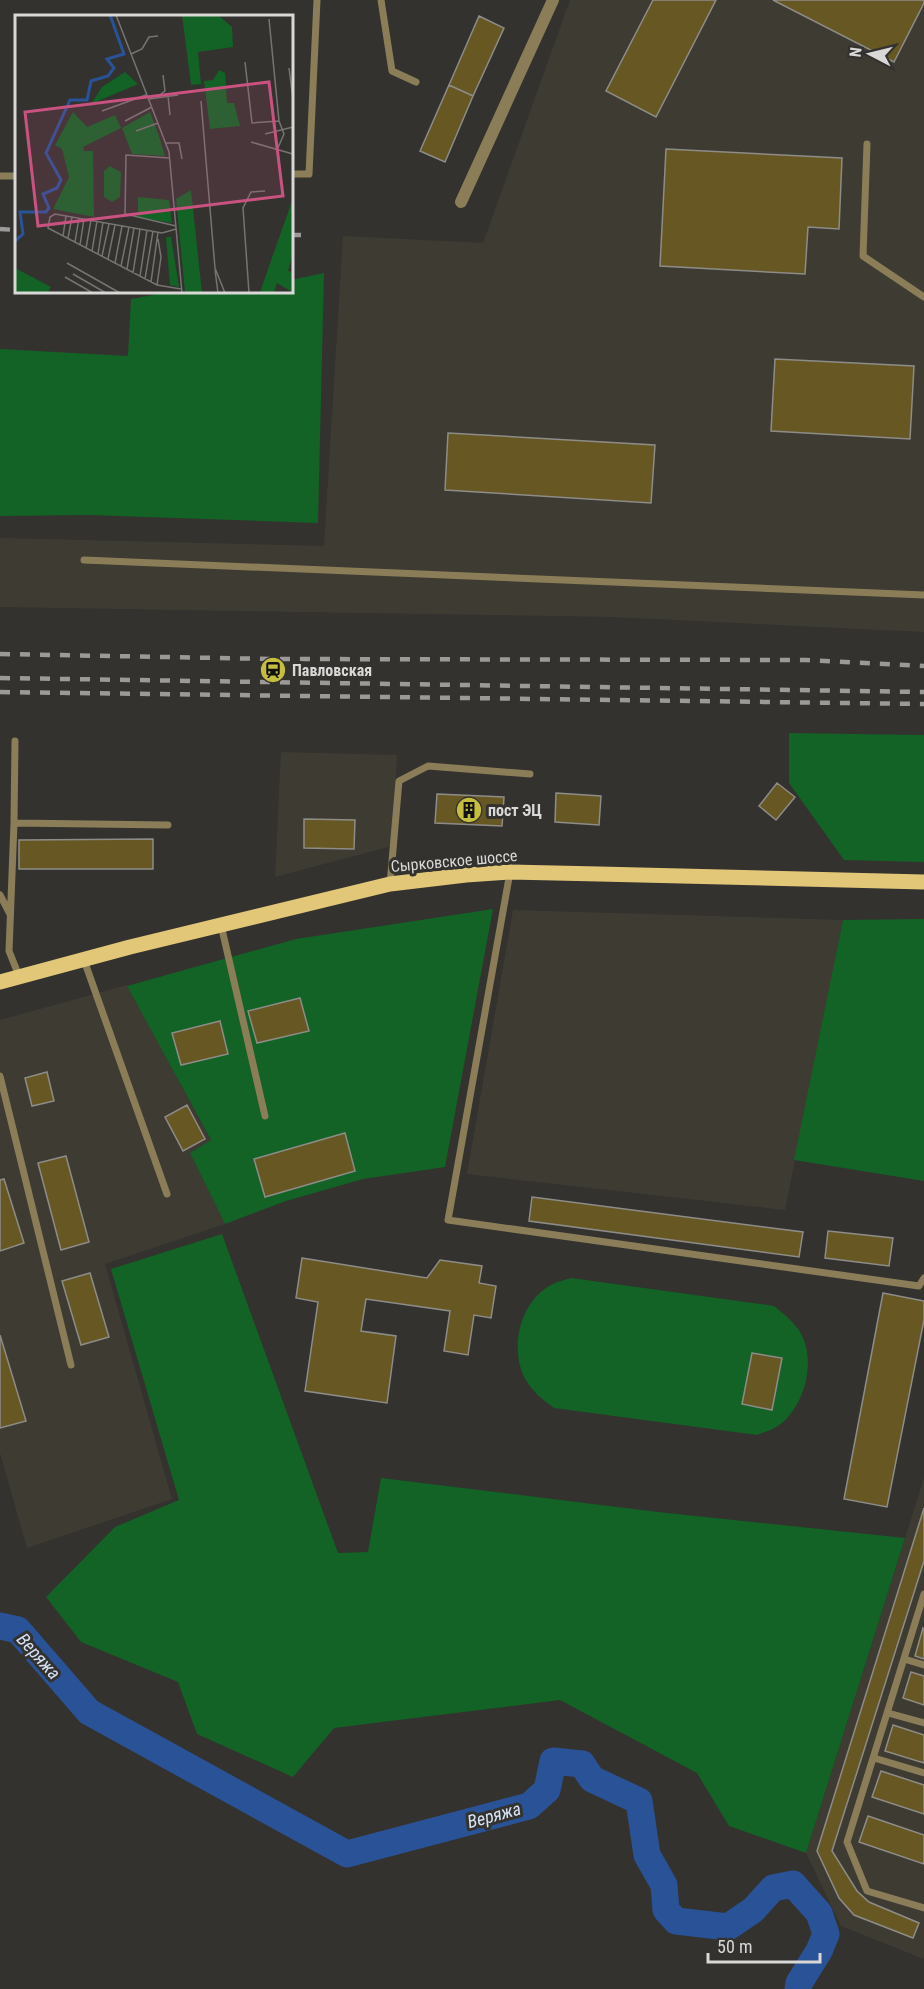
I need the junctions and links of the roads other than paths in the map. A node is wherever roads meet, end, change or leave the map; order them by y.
1 (316, 0) edge
2 (381, 0) edge
3 (551, 1) edge
4 (416, 82) dead end
5 (867, 144) dead end
6 (292, 174) edge
7 (461, 202) dead end
8 (924, 297) edge
9 (84, 560) dead end
10 (924, 595) edge
11 (15, 741) dead end
12 (530, 774) dead end
13 (14, 823) junction
14 (168, 825) dead end
15 (510, 872) junction
16 (924, 882) edge
17 (390, 884) junction
18 (0, 895) edge
19 (10, 915) junction
20 (221, 925) junction
21 (84, 960) junction
22 (20, 977) junction
23 (0, 982) edge
24 (0, 1076) edge
25 (265, 1116) dead end
26 (167, 1194) dead end
27 (924, 1278) edge
28 (71, 1365) dead end
29 (924, 1594) edge
30 (920, 1621) edge
31 (904, 1659) junction
32 (924, 1665) edge
33 (888, 1713) junction
34 (924, 1724) edge
35 (874, 1758) junction
36 (924, 1773) edge
37 (924, 1908) edge

1 - 6 lane
2 - 4 lane
3 - 7 street
5 - 8 lane
9 - 10 lane
11 - 13 lane
12 - 17 lane
13 - 14 lane
13 - 19 lane
15 - 16 main road, Сырковское шоссе
15 - 17 main road, Сырковское шоссе
15 - 27 lane
17 - 20 main road, Сырковское шоссе
18 - 19 lane
19 - 22 lane
20 - 21 main road, Сырковское шоссе
20 - 25 lane
21 - 22 main road, Сырковское шоссе
21 - 26 lane
22 - 23 main road, Сырковское шоссе
24 - 28 lane
29 - 30 lane
30 - 31 lane
31 - 32 lane
31 - 33 lane
33 - 34 lane
33 - 35 lane
35 - 36 lane
35 - 37 lane

